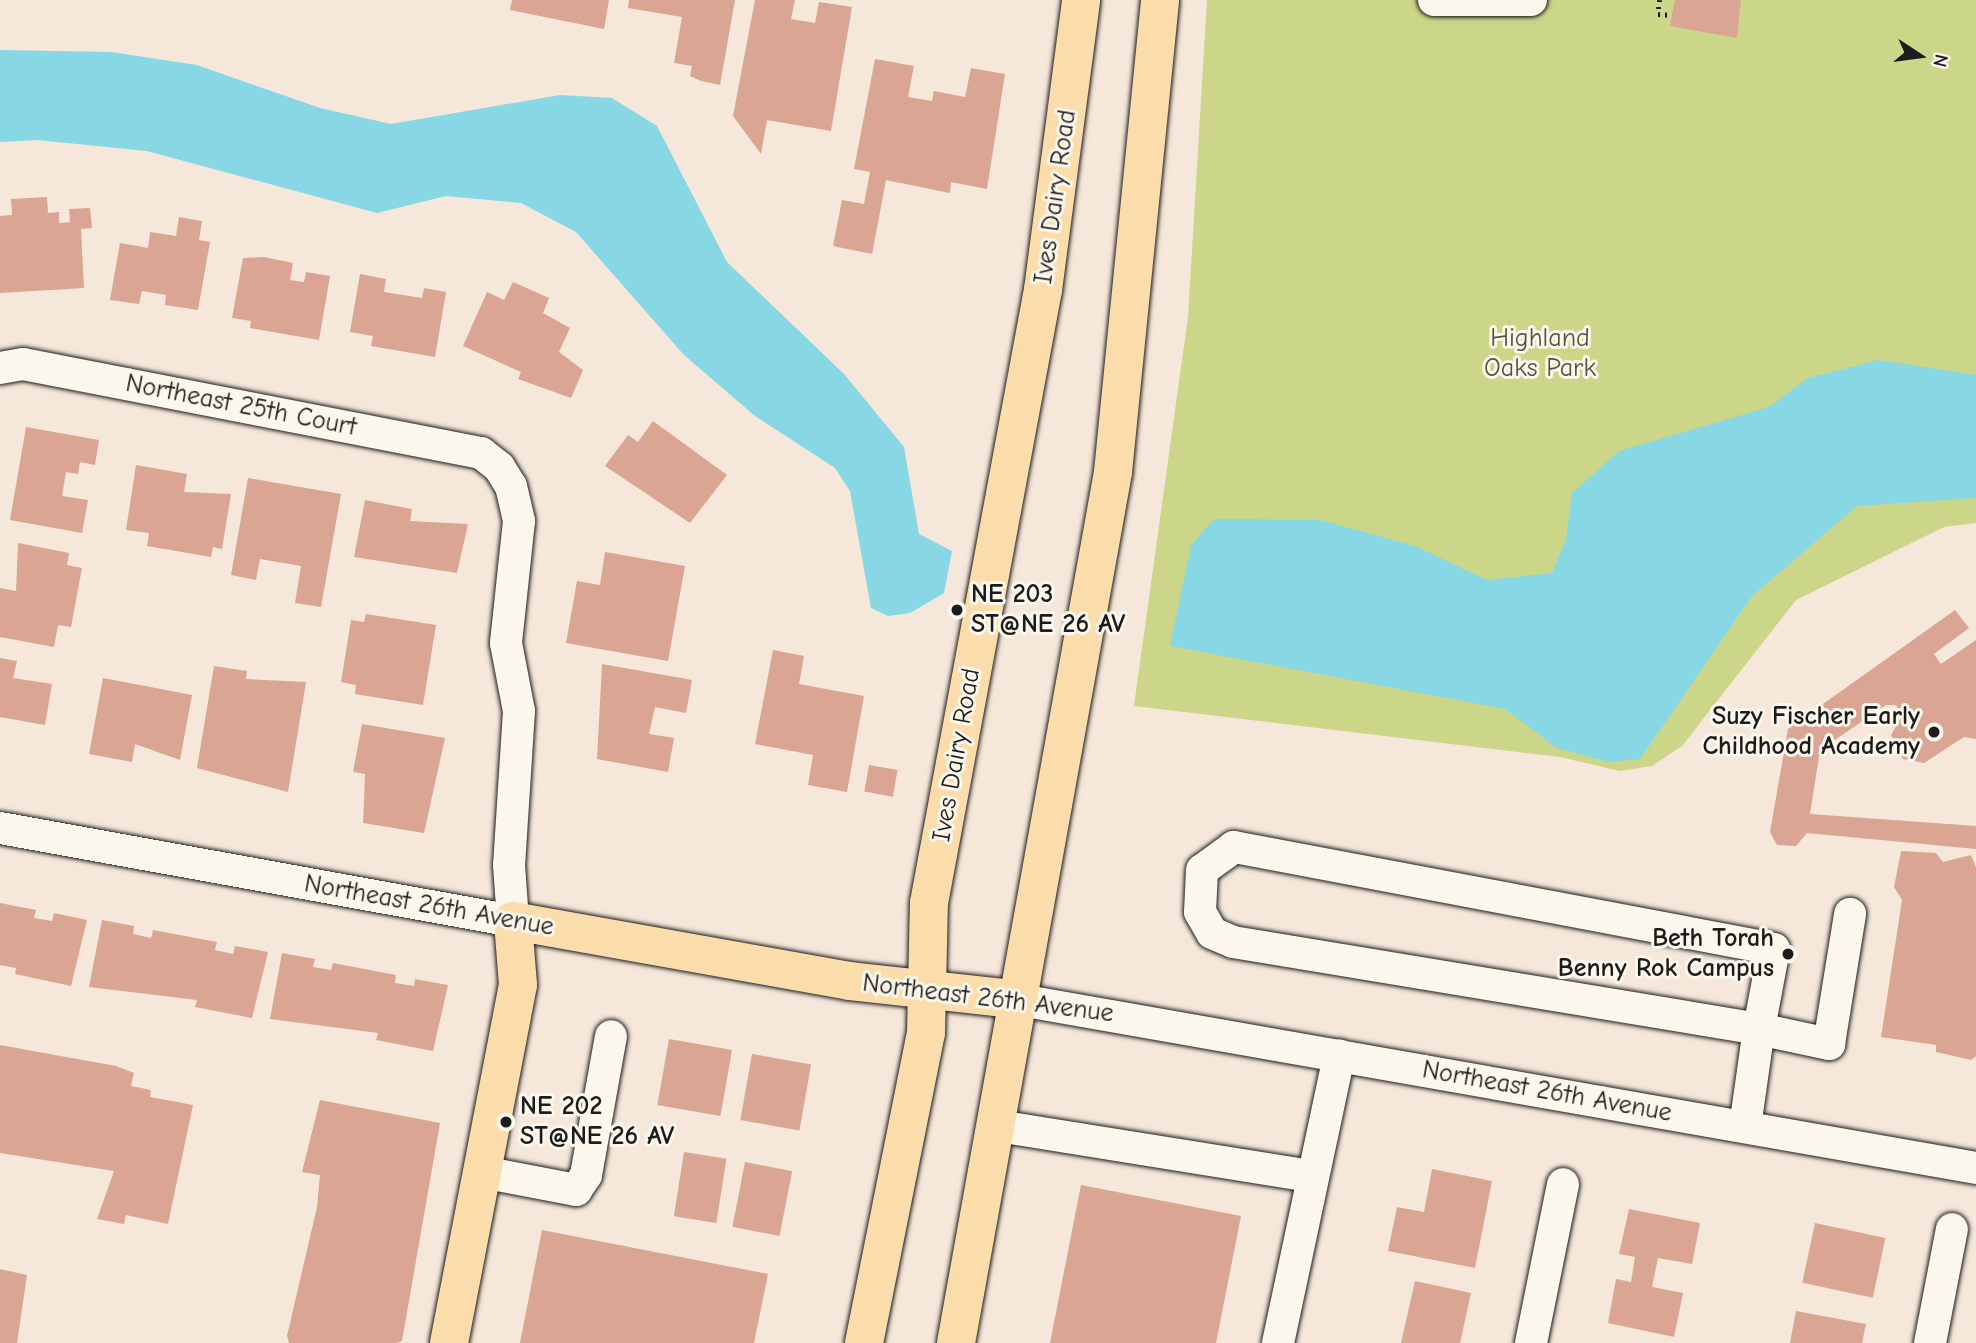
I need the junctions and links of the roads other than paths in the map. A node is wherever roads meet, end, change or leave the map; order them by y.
1 (1082, 0) edge
2 (1160, 0) edge
3 (1434, 0) edge
4 (1531, 0) edge
5 (0, 368) edge
6 (0, 828) edge
7 (1850, 914) dead end
8 (513, 921) junction
9 (926, 988) junction
10 (1020, 1000) junction
11 (1759, 1030) junction
12 (611, 1036) dead end
13 (1339, 1055) junction
14 (998, 1126) junction
15 (1745, 1127) junction
16 (1976, 1168) edge
17 (482, 1172) junction
18 (1311, 1175) junction
19 (1563, 1184) dead end
20 (1952, 1229) dead end
21 (449, 1343) edge
22 (864, 1343) edge
23 (956, 1343) edge
24 (1278, 1343) edge
25 (1531, 1343) edge
26 (1930, 1343) edge

1 - 9 main road, Ives Dairy Road
2 - 10 main road
3 - 4 street
5 - 8 street, Northeast 25th Court
6 - 8 street, Northeast 26th Avenue
7 - 11 street
8 - 9 main road, Northeast 26th Avenue
8 - 17 main road
9 - 10 main road, Northeast 26th Avenue
9 - 22 main road, Ives Dairy Road
10 - 13 street, Northeast 26th Avenue
10 - 14 main road
11 - 11 street
11 - 15 street
12 - 17 street
13 - 15 street, Northeast 26th Avenue
13 - 18 street
14 - 18 street
14 - 23 main road
15 - 16 street, Northeast 26th Avenue
17 - 21 main road
18 - 24 street
19 - 25 street
20 - 26 street

